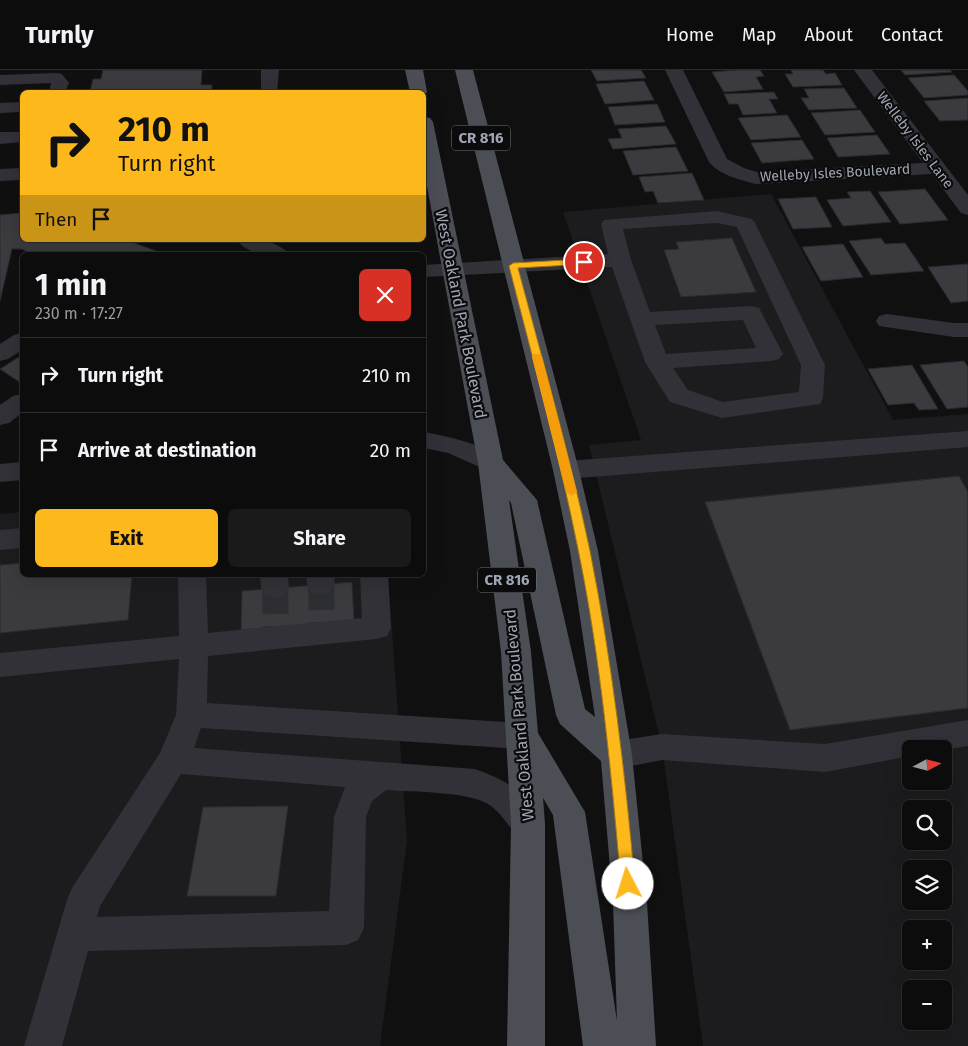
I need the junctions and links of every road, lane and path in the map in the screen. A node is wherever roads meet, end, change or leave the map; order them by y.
1 (270, 70) edge
2 (414, 70) edge
3 (464, 70) edge
4 (674, 70) edge
5 (863, 70) edge
6 (0, 80) edge
7 (58, 90) edge
8 (269, 90) edge
9 (418, 90) edge
10 (20, 107) edge
11 (0, 108) edge
12 (426, 132) edge
13 (20, 137) edge
14 (0, 138) edge
15 (936, 168) junction
16 (20, 174) edge
17 (0, 175) edge
18 (968, 209) edge
19 (252, 242) edge
20 (273, 252) edge
21 (620, 260) junction
22 (513, 266) junction
23 (452, 269) junction
24 (426, 271) edge
25 (642, 319) junction
26 (887, 321) dead end
27 (968, 330) edge
28 (20, 341) edge
29 (0, 354) edge
30 (657, 362) junction
31 (20, 403) edge
32 (0, 417) edge
33 (968, 439) edge
34 (426, 440) edge
35 (491, 463) junction
36 (566, 470) junction
37 (20, 538) edge
38 (0, 540) edge
39 (192, 577) edge
40 (374, 577) edge
41 (194, 647) junction
42 (0, 665) edge
43 (191, 715) junction
44 (968, 733) edge
45 (523, 736) junction
46 (616, 755) junction
47 (173, 760) junction
48 (381, 775) junction
49 (528, 824) junction
50 (75, 934) junction
51 (43, 1046) edge
52 (526, 1046) edge
53 (602, 1046) edge
54 (637, 1046) edge

1 - 8 street
2 - 9 main road
3 - 22 main road, CR 816
4 - 15 street, Welleby Isles Boulevard
5 - 15 street, Welleby Isles Lane
6 - 7 street
10 - 11 street
12 - 23 main road, West Oakland Park Boulevard / CR 816
13 - 14 street
15 - 18 street, Welleby Isles Lane
16 - 17 street
19 - 20 street
21 - 22 street
21 - 25 street
21 - 30 street
22 - 23 street
22 - 36 main road, CR 816
23 - 24 street
23 - 35 main road, West Oakland Park Boulevard / CR 816
25 - 30 street
25 - 30 street
26 - 27 street
28 - 29 street
31 - 32 street
33 - 36 street
34 - 35 street
35 - 45 main road, West Oakland Park Boulevard / CR 816
35 - 46 main road
36 - 46 main road, CR 816
37 - 38 street
39 - 41 street
40 - 41 street
41 - 42 street
41 - 43 street
43 - 45 street
43 - 47 street
44 - 46 street
45 - 49 main road, West Oakland Park Boulevard / CR 816
45 - 53 main road
46 - 54 main road, CR 816
47 - 48 street
47 - 50 street
48 - 49 street
48 - 50 street
49 - 52 main road, West Oakland Park Boulevard / CR 816
50 - 51 street

